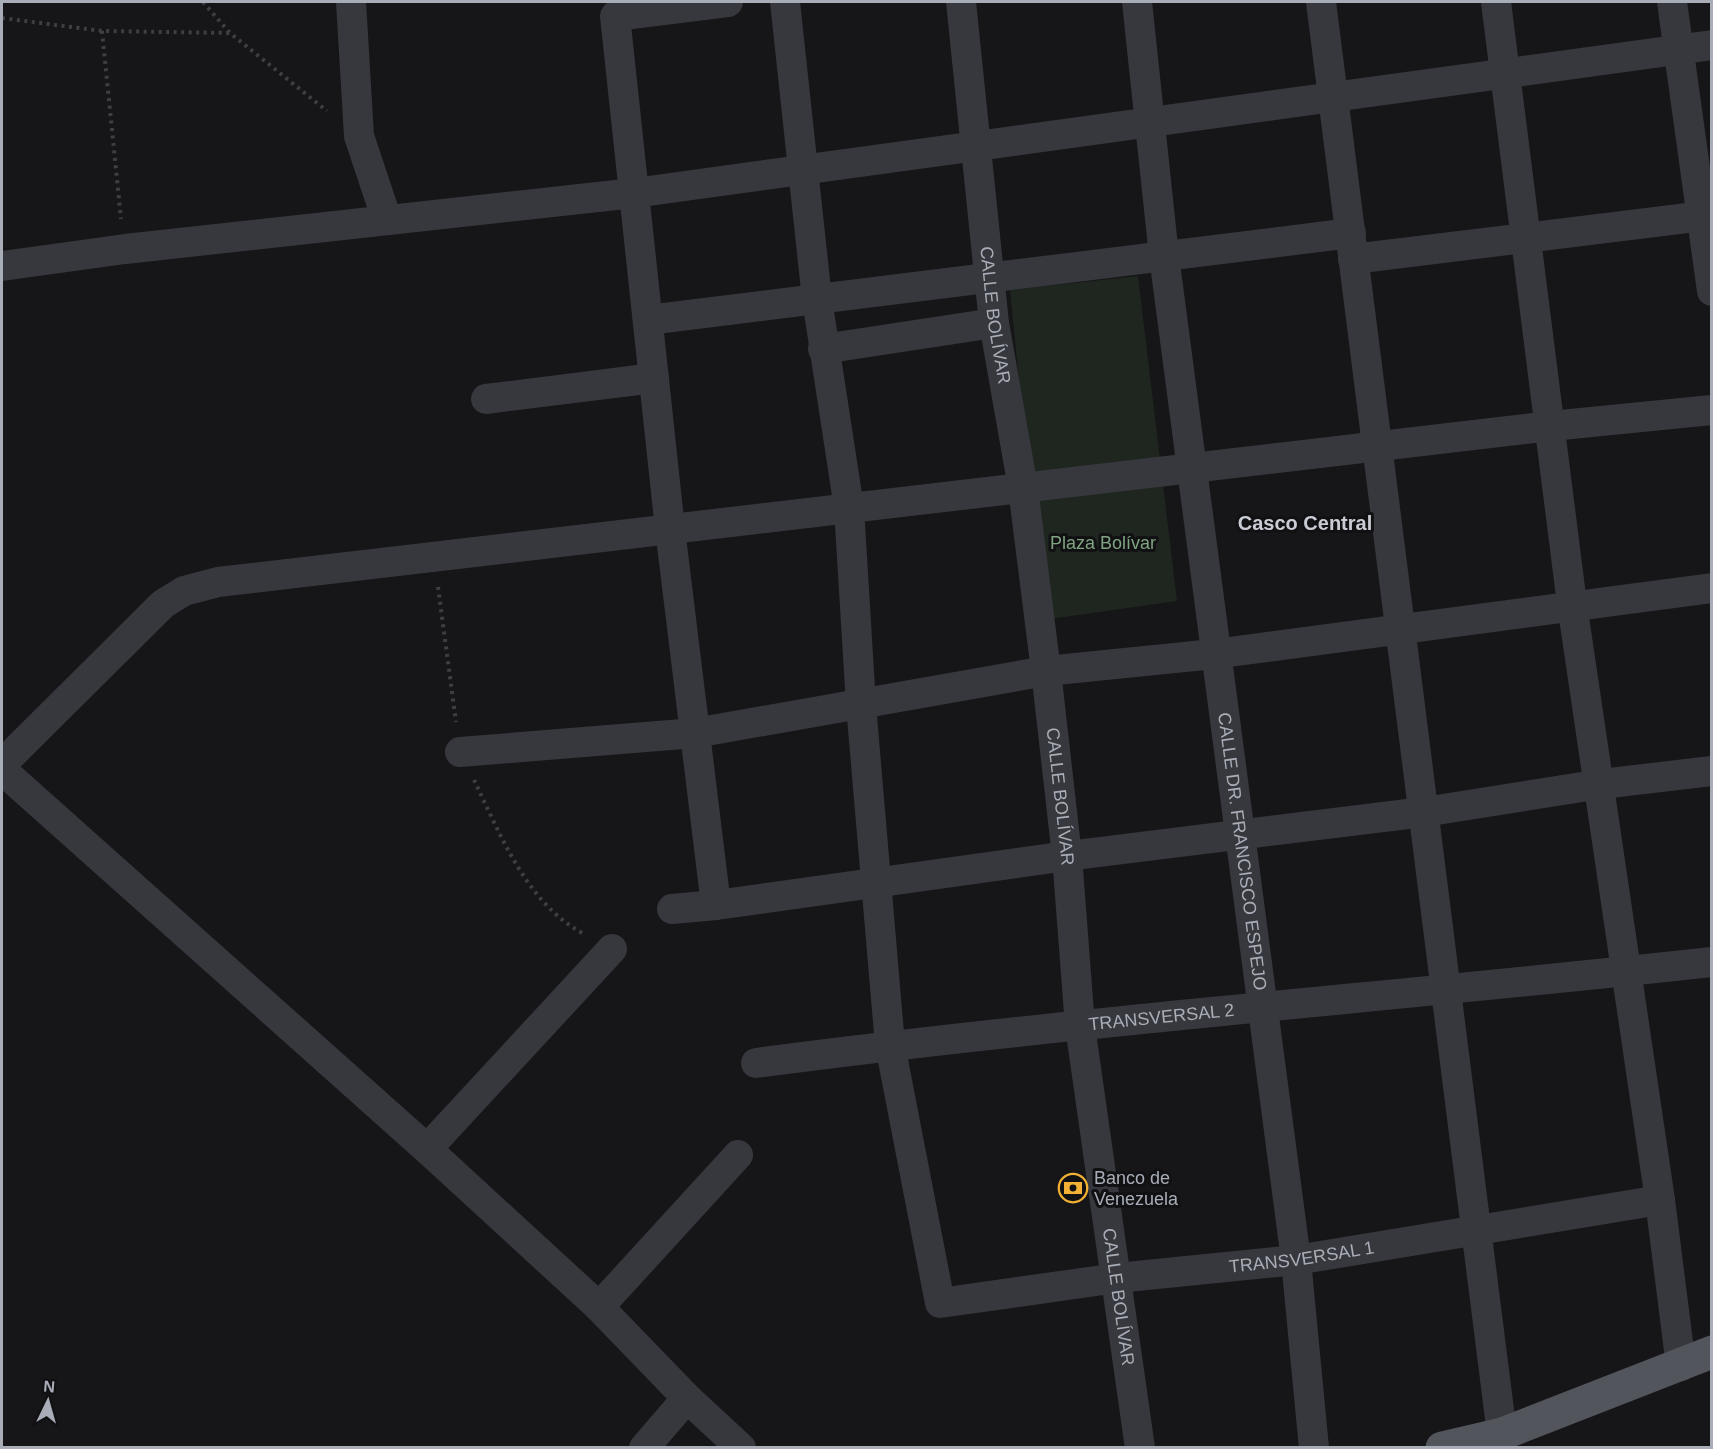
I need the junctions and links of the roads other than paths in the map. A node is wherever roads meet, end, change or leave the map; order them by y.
1 (351, 2) edge
2 (728, 2) edge
3 (785, 2) edge
4 (961, 2) edge
5 (1137, 2) edge
6 (1321, 2) edge
7 (1496, 2) edge
8 (1672, 2) edge
9 (1712, 45) edge
10 (1681, 49) junction
11 (1506, 73) junction
12 (1333, 97) junction
13 (1151, 122) junction
14 (976, 146) junction
15 (804, 170) junction
16 (633, 193) junction
17 (1706, 216) edge
18 (387, 220) junction
19 (1525, 238) junction
20 (1352, 246) junction
21 (1164, 256) junction
22 (2, 266) edge
23 (990, 278) junction
24 (1712, 291) edge
25 (816, 299) junction
26 (648, 320) junction
27 (994, 323) junction
28 (823, 349) junction
29 (654, 378) junction
30 (486, 399) dead end
31 (1712, 410) edge
32 (1551, 426) junction
33 (1378, 446) junction
34 (1192, 468) junction
35 (1023, 488) junction
36 (849, 508) junction
37 (670, 529) junction
38 (1712, 588) edge
39 (1572, 604) junction
40 (1401, 627) junction
41 (1214, 654) junction
42 (1046, 671) junction
43 (861, 705) junction
44 (694, 733) junction
45 (460, 752) dead end
46 (2, 764) edge
47 (2, 770) edge
48 (1712, 771) edge
49 (1601, 784) junction
50 (1424, 813) junction
51 (1239, 834) junction
52 (1067, 856) junction
53 (877, 883) junction
54 (716, 904) junction
55 (672, 909) dead end
56 (612, 949) dead end
57 (1712, 962) edge
58 (1625, 971) junction
59 (1447, 991) junction
60 (1265, 1005) junction
61 (1080, 1026) junction
62 (890, 1045) junction
63 (756, 1063) dead end
64 (427, 1149) junction
65 (738, 1155) dead end
66 (1660, 1200) junction
67 (1477, 1230) junction
68 (1296, 1260) junction
69 (1117, 1278) junction
70 (599, 1307) junction
71 (1712, 1352) edge
72 (1681, 1366) junction
73 (687, 1398) junction
74 (1502, 1434) junction
75 (644, 1448) edge
76 (741, 1448) edge
77 (1140, 1448) edge
78 (1314, 1448) edge
79 (1442, 1448) edge

1 - 18 street
2 - 16 street
3 - 15 street
4 - 14 street, CALLE BOLÍVAR
5 - 13 street, CALLE DR. FRANCISCO ESPEJO
6 - 12 street
7 - 11 street
8 - 10 street
9 - 10 street
10 - 11 street
10 - 17 street
11 - 12 street
11 - 19 street
12 - 13 street
12 - 20 street
13 - 14 street
13 - 21 street, CALLE DR. FRANCISCO ESPEJO
14 - 15 street
14 - 23 street, CALLE BOLÍVAR
15 - 16 street
15 - 25 street
16 - 18 street
16 - 26 street
17 - 19 street
17 - 24 street
18 - 22 street
19 - 20 street
19 - 32 street
20 - 21 street
20 - 33 street
21 - 23 street
21 - 34 street, CALLE DR. FRANCISCO ESPEJO
23 - 25 street
23 - 27 street, CALLE BOLÍVAR
25 - 26 street
25 - 28 street
26 - 29 street
27 - 28 street
27 - 35 street, CALLE BOLÍVAR
28 - 36 street
29 - 30 street
29 - 37 street
31 - 32 street
32 - 33 street
32 - 39 street
33 - 34 street
33 - 40 street
34 - 35 street
34 - 41 street, CALLE DR. FRANCISCO ESPEJO
35 - 36 street
35 - 42 street, CALLE BOLÍVAR
36 - 37 street
36 - 43 street
37 - 44 street
37 - 46 street
38 - 39 street
39 - 40 street
39 - 49 street
40 - 41 street
40 - 50 street
41 - 42 street
41 - 51 street, CALLE DR. FRANCISCO ESPEJO
42 - 43 street
42 - 52 street, CALLE BOLÍVAR
43 - 44 street
43 - 53 street
44 - 45 street
44 - 54 street
47 - 64 street
48 - 49 street
49 - 50 street
49 - 58 street
50 - 51 street
50 - 59 street
51 - 52 street
51 - 60 street, CALLE DR. FRANCISCO ESPEJO
52 - 53 street
52 - 61 street, CALLE BOLÍVAR
53 - 54 street
53 - 62 street
54 - 55 street
56 - 64 street
57 - 58 street, TRANSVERSAL 2
58 - 59 street, TRANSVERSAL 2
58 - 66 street
59 - 60 street, TRANSVERSAL 2
59 - 67 street
60 - 61 street, TRANSVERSAL 2
60 - 68 street, CALLE DR. FRANCISCO ESPEJO
61 - 62 street, TRANSVERSAL 2
61 - 69 street, CALLE BOLÍVAR
62 - 63 street, TRANSVERSAL 2
62 - 69 street, TRANSVERSAL 1
64 - 70 street
65 - 70 street
66 - 67 street, TRANSVERSAL 1
66 - 72 street
67 - 68 street, TRANSVERSAL 1
67 - 74 street
68 - 69 street, TRANSVERSAL 1
68 - 78 street, CALLE DR. FRANCISCO ESPEJO
69 - 77 street, CALLE BOLÍVAR
70 - 73 street
71 - 72 main road
72 - 74 main road
73 - 75 street
73 - 76 street
74 - 79 main road

